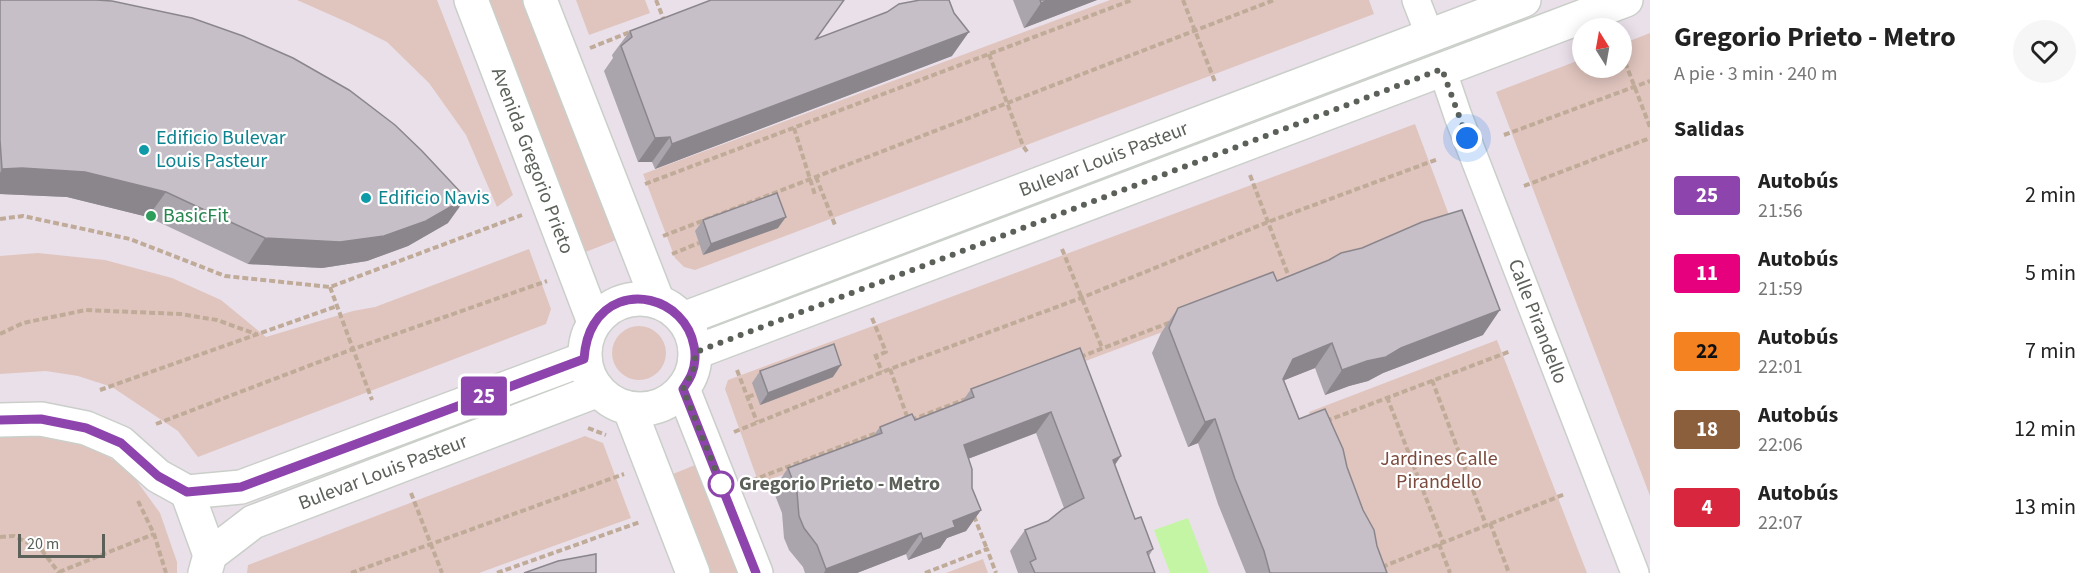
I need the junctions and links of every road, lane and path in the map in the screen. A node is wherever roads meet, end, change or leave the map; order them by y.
1 (471, 0) edge
2 (540, 0) edge
3 (656, 0) edge
4 (1132, 0) edge
5 (1183, 0) edge
6 (1274, 0) edge
7 (1416, 0) edge
8 (1524, 0) edge
9 (1626, 0) edge
10 (675, 16) edge
11 (1195, 31) junction
12 (631, 32) edge
13 (1430, 36) junction
14 (587, 49) dead end
15 (989, 54) junction
16 (1442, 69) junction
17 (1631, 78) edge
18 (1650, 81) edge
19 (1215, 82) dead end
20 (1635, 87) junction
21 (1006, 104) junction
22 (1650, 127) edge
23 (794, 128) junction
24 (1504, 135) dead end
25 (1650, 138) edge
26 (1028, 153) dead end
27 (1438, 159) dead end
28 (1250, 175) dead end
29 (816, 177) junction
30 (809, 180) junction
31 (639, 186) dead end
32 (1524, 186) dead end
33 (814, 195) dead end
34 (523, 214) dead end
35 (0, 219) edge
36 (1268, 222) junction
37 (835, 225) dead end
38 (699, 243) dead end
39 (1062, 249) dead end
40 (651, 251) junction
41 (575, 271) junction
42 (1299, 273) edge
43 (330, 287) junction
44 (1081, 298) junction
45 (337, 306) junction
46 (670, 310) junction
47 (872, 318) dead end
48 (1179, 319) edge
49 (594, 322) junction
50 (0, 334) edge
51 (256, 334) junction
52 (1102, 348) junction
53 (353, 349) junction
54 (1511, 351) dead end
55 (696, 352) junction
56 (584, 359) junction
57 (1070, 360) edge
58 (736, 369) dead end
59 (890, 369) junction
60 (882, 372) junction
61 (1432, 380) junction
62 (683, 389) junction
63 (100, 390) dead end
64 (596, 391) junction
65 (756, 394) dead end
66 (975, 396) edge
67 (748, 397) junction
68 (1387, 397) junction
69 (372, 400) dead end
70 (630, 410) junction
71 (932, 412) junction
72 (0, 420) edge
73 (936, 420) edge
74 (909, 421) junction
75 (757, 422) junction
76 (156, 424) dead end
77 (898, 425) edge
78 (585, 427) dead end
79 (887, 429) edge
80 (1330, 430) edge
81 (614, 440) dead end
82 (738, 442) dead end
83 (749, 470) dead end
84 (406, 480) junction
85 (627, 483) dead end
86 (187, 492) junction
87 (1565, 494) dead end
88 (401, 498) dead end
89 (137, 500) dead end
90 (970, 508) edge
91 (638, 512) dead end
92 (641, 521) junction
93 (1488, 524) junction
94 (645, 532) dead end
95 (154, 534) junction
96 (0, 537) edge
97 (1441, 543) junction
98 (431, 544) junction
99 (987, 549) junction
100 (1377, 556) edge
101 (208, 564) edge
102 (1381, 567) junction
103 (928, 572) edge
104 (59, 573) edge
105 (166, 573) edge
106 (351, 573) edge
107 (442, 573) edge
108 (497, 573) edge
109 (693, 573) edge
110 (756, 573) edge
111 (996, 573) edge
112 (1383, 573) edge
113 (1450, 573) edge
114 (1509, 573) edge
115 (1635, 573) edge

1 - 41 street, Avenida Gregorio Prieto
2 - 40 street
3 - 10 path
4 - 15 path
5 - 11 path
6 - 11 path
7 - 13 street
8 - 13 street, Bulevar Louis Pasteur
9 - 16 street, Bulevar Louis Pasteur
11 - 19 path
11 - 21 path
12 - 14 path
13 - 46 street, Bulevar Louis Pasteur
15 - 21 path
15 - 23 path
16 - 55 street, Bulevar Louis Pasteur
16 - 115 street, Calle Pirandello
17 - 20 path
18 - 20 path
20 - 22 path
20 - 24 path
21 - 26 path
21 - 29 path
23 - 30 path
23 - 31 path
25 - 32 path
27 - 36 path
28 - 36 path
29 - 30 path
29 - 37 path
30 - 33 path
30 - 40 path
34 - 43 path
35 - 43 path
36 - 42 path
36 - 44 path
38 - 40 path
39 - 44 path
40 - 46 street
41 - 49 street, Avenida Gregorio Prieto
41 - 53 path
43 - 45 path
44 - 52 path
44 - 59 path
45 - 51 path
45 - 53 path
46 - 49 street
46 - 55 street
47 - 60 path
48 - 52 path
49 - 56 street
50 - 51 path
51 - 63 path
52 - 57 path
53 - 69 path
53 - 76 path
54 - 61 path
55 - 62 street
56 - 64 street
56 - 86 street, Bulevar Louis Pasteur
58 - 67 path
59 - 60 path
59 - 74 path
60 - 75 path
61 - 68 path
61 - 93 path
62 - 70 street
62 - 110 street
64 - 70 street
64 - 84 street, Bulevar Louis Pasteur
65 - 67 path
66 - 71 path
67 - 75 path
68 - 80 path
68 - 97 path
70 - 109 street
71 - 73 path
71 - 74 path
72 - 86 street
74 - 77 path
75 - 82 path
78 - 81 path
79 - 83 path
84 - 88 path
84 - 98 path
84 - 101 street, Bulevar Louis Pasteur
85 - 98 path
86 - 101 street, Bulevar Louis Pasteur
87 - 93 path
89 - 95 path
90 - 99 path
91 - 92 path
92 - 94 path
92 - 108 path
93 - 97 path
93 - 114 path
95 - 104 path
95 - 105 path
96 - 104 path
97 - 102 path
97 - 113 path
98 - 106 path
98 - 107 path
99 - 103 path
99 - 111 path
100 - 102 path
102 - 112 path

